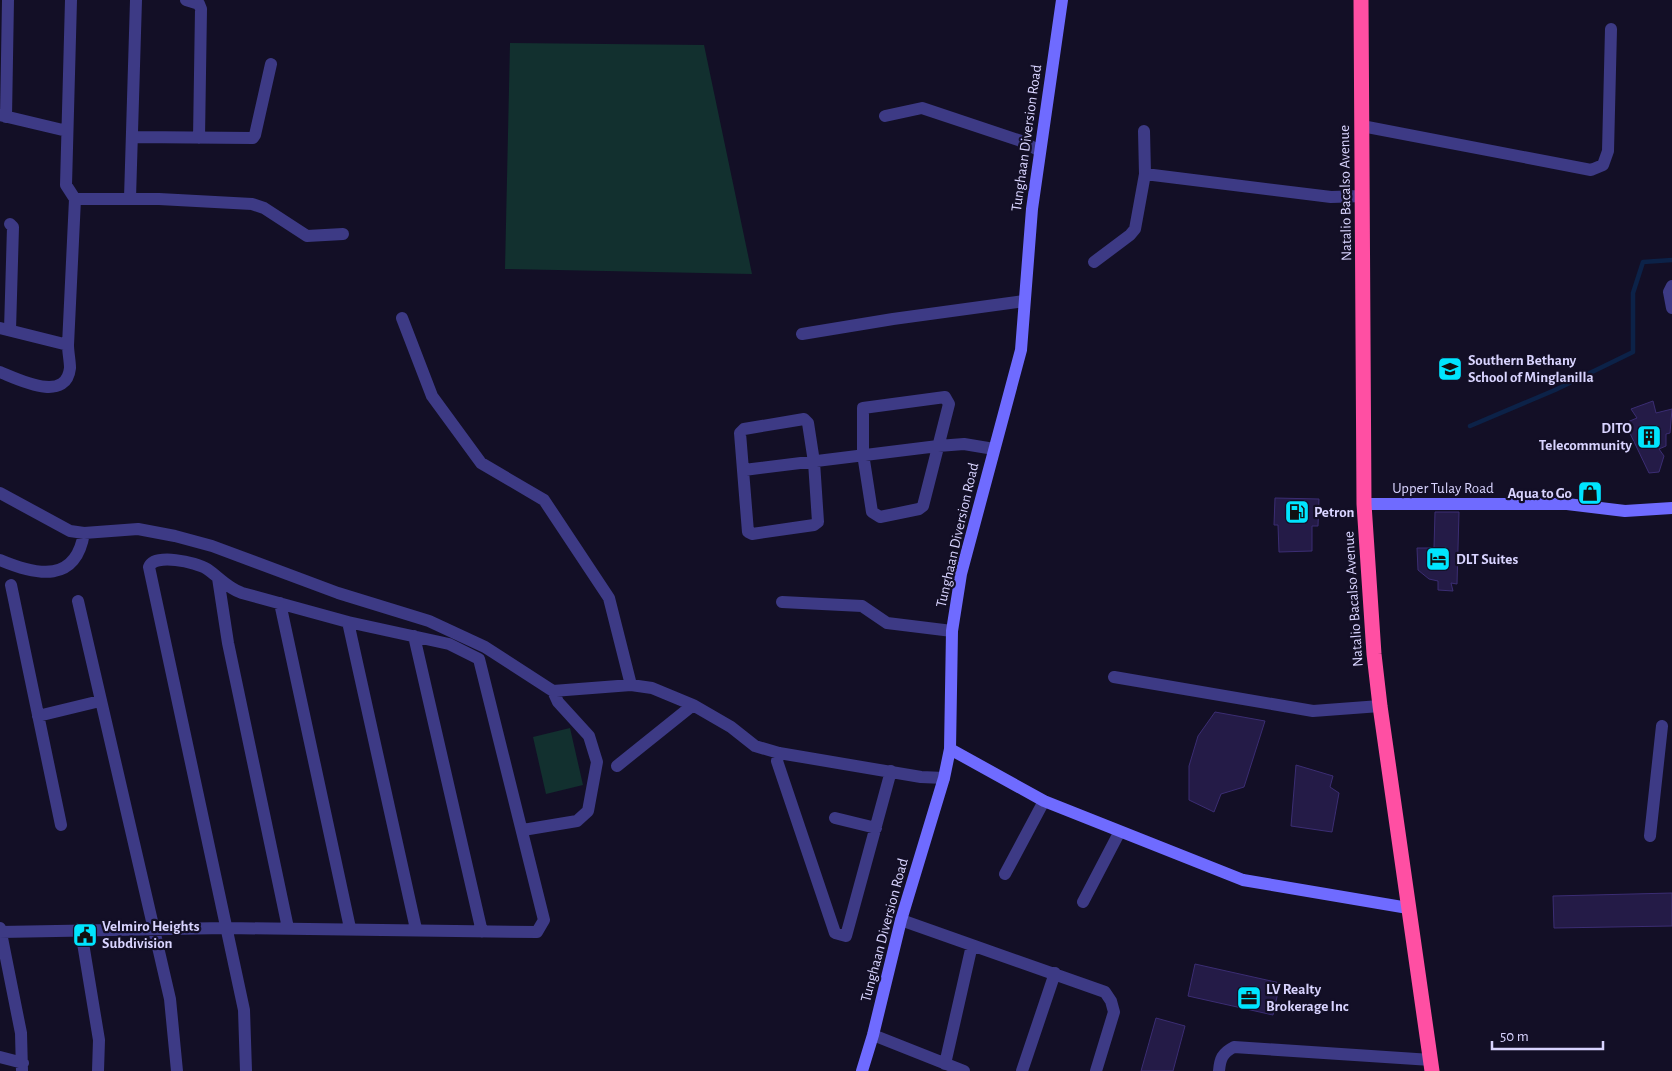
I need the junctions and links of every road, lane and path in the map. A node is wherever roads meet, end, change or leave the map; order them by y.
1 (8, 0) edge
2 (71, 0) edge
3 (136, 0) edge
4 (186, 0) edge
5 (1062, 0) edge
6 (1361, 0) edge
7 (1611, 29) dead end
8 (271, 64) dead end
9 (3, 116) edge
10 (885, 116) dead end
11 (1362, 126) junction
12 (67, 131) junction
13 (1144, 132) dead end
14 (132, 137) junction
15 (199, 138) junction
16 (1040, 151) junction
17 (1145, 174) junction
18 (1363, 196) junction
19 (75, 198) junction
20 (130, 198) junction
21 (10, 224) dead end
22 (343, 234) dead end
23 (1094, 262) dead end
24 (1672, 286) edge
25 (1024, 301) junction
26 (1672, 308) edge
27 (402, 318) dead end
28 (5, 329) edge
29 (802, 334) dead end
30 (68, 345) junction
31 (0, 372) edge
32 (938, 446) junction
33 (994, 448) junction
34 (863, 454) junction
35 (814, 462) junction
36 (744, 470) junction
37 (0, 493) edge
38 (1364, 504) junction
39 (1672, 508) edge
40 (84, 533) junction
41 (0, 560) edge
42 (218, 578) junction
43 (11, 585) dead end
44 (78, 602) dead end
45 (782, 602) dead end
46 (280, 603) junction
47 (348, 622) junction
48 (952, 631) junction
49 (414, 636) junction
50 (1114, 677) dead end
51 (631, 684) junction
52 (553, 691) junction
53 (100, 701) junction
54 (693, 705) junction
55 (1380, 706) junction
56 (38, 716) junction
57 (1662, 726) dead end
58 (950, 749) junction
59 (778, 753) junction
60 (617, 766) dead end
61 (891, 771) junction
62 (944, 778) junction
63 (1044, 801) junction
64 (834, 818) dead end
65 (61, 825) dead end
66 (876, 828) junction
67 (523, 830) junction
68 (1119, 832) junction
69 (1650, 836) dead end
70 (1005, 874) dead end
71 (1083, 902) dead end
72 (1408, 908) junction
73 (901, 920) junction
74 (225, 928) junction
75 (288, 928) junction
76 (350, 928) junction
77 (154, 929) junction
78 (416, 929) junction
79 (0, 930) edge
80 (81, 931) junction
81 (482, 932) junction
82 (972, 946) junction
83 (1055, 973) junction
84 (873, 1035) junction
85 (0, 1057) edge
86 (945, 1064) junction
87 (1431, 1065) edge
88 (22, 1067) edge
89 (98, 1071) edge
90 (177, 1071) edge
91 (246, 1071) edge
92 (862, 1071) edge
93 (964, 1071) edge
94 (1022, 1071) edge
95 (1096, 1071) edge
96 (1219, 1071) edge

1 - 9 street
2 - 12 street
3 - 14 street
4 - 15 street
5 - 16 street, Tunghaan Diversion Road
6 - 11 highway, Natalio Bacalso Avenue
7 - 11 street
8 - 15 street
9 - 12 street
10 - 16 street
11 - 18 highway, Natalio Bacalso Avenue
12 - 19 street
13 - 17 street
14 - 15 street
14 - 20 street
16 - 25 street, Tunghaan Diversion Road
17 - 18 street
17 - 23 street
18 - 38 highway, Natalio Bacalso Avenue
19 - 20 street
19 - 30 street
20 - 22 street
21 - 28 street
24 - 26 street
25 - 29 street
25 - 33 street, Tunghaan Diversion Road
27 - 51 street
28 - 30 street
30 - 31 street
32 - 33 street
32 - 34 street
32 - 34 street
32 - 34 street
33 - 48 street, Tunghaan Diversion Road
34 - 35 street
35 - 36 street
35 - 36 street
35 - 36 street
37 - 40 street
38 - 39 street, Upper Tulay Road
38 - 55 highway, Natalio Bacalso Avenue
40 - 41 street
40 - 52 street
42 - 46 street
42 - 74 street
42 - 75 street
43 - 56 street
44 - 53 street
45 - 48 street
46 - 47 street
46 - 76 street
47 - 49 street
47 - 78 street
48 - 58 street, Tunghaan Diversion Road
49 - 67 street
49 - 81 street
50 - 55 street
51 - 52 street
51 - 54 street
52 - 67 street
53 - 56 street
53 - 77 street
54 - 59 street
54 - 60 street
55 - 72 highway, Natalio Bacalso Avenue
56 - 65 street
57 - 69 street
58 - 62 street, Tunghaan Diversion Road
58 - 63 street
59 - 61 street
59 - 66 street
61 - 62 street
61 - 66 street
62 - 73 street, Tunghaan Diversion Road
63 - 68 street
63 - 70 street
64 - 66 street
67 - 81 street
68 - 71 street
68 - 72 street
72 - 87 highway, Natalio Bacalso Avenue
73 - 82 street
73 - 84 street, Tunghaan Diversion Road
74 - 75 street
74 - 77 street
74 - 91 street
75 - 76 street
76 - 78 street
77 - 80 street
77 - 90 street
78 - 81 street
79 - 80 street
79 - 88 street
80 - 89 street
82 - 83 street
82 - 86 street
83 - 94 street
83 - 95 street
84 - 86 street
84 - 92 street, Tunghaan Diversion Road
85 - 88 street
86 - 93 street
87 - 96 street

